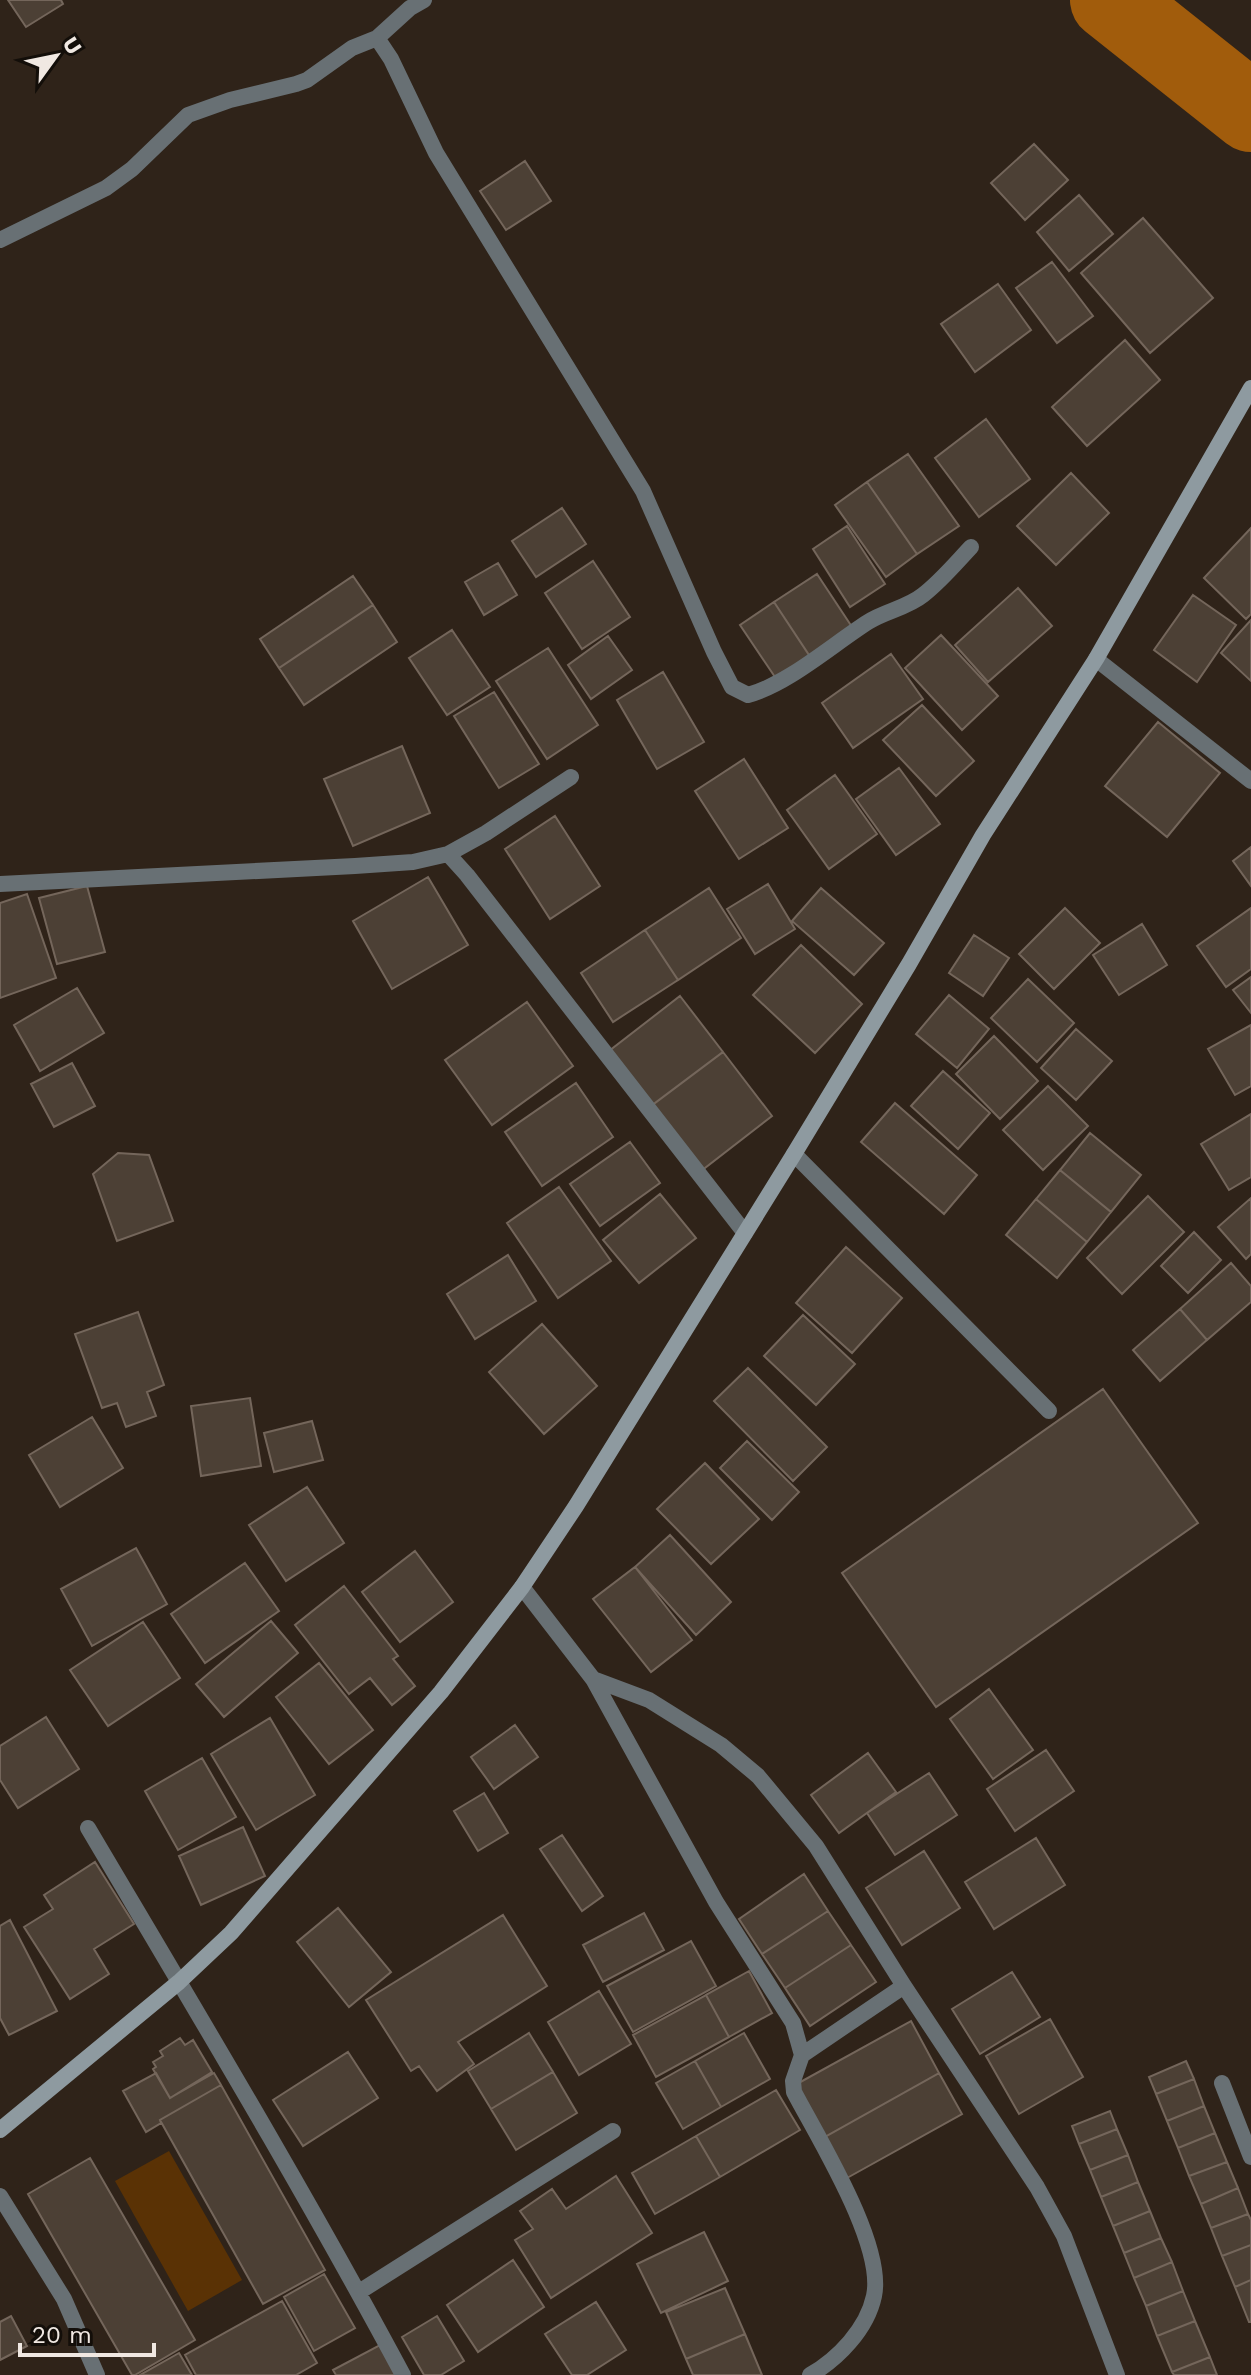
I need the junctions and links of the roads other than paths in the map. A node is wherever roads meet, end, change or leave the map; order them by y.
1 (424, 0) edge
2 (377, 38) junction
3 (0, 240) edge
4 (1251, 388) edge
5 (971, 547) dead end
6 (1096, 659) junction
7 (571, 777) dead end
8 (1251, 781) edge
9 (448, 854) junction
10 (0, 884) edge
11 (794, 1154) junction
12 (745, 1233) junction
13 (1049, 1411) dead end
14 (522, 1587) junction
15 (593, 1679) junction
16 (88, 1828) dead end
17 (179, 1982) junction
18 (904, 1986) junction
19 (802, 2055) junction
20 (1222, 2083) dead end
21 (0, 2130) edge
22 (613, 2131) dead end
23 (1251, 2157) edge
24 (0, 2196) edge
25 (359, 2292) junction
26 (97, 2375) edge
27 (403, 2375) edge
28 (810, 2375) edge
29 (1117, 2375) edge

1 - 2 street
2 - 3 street
2 - 5 street
4 - 6 street
6 - 8 street
6 - 11 street
7 - 9 street
9 - 10 street
9 - 12 street
11 - 12 street
11 - 13 street
12 - 14 street
14 - 15 street
14 - 17 street
15 - 18 street
15 - 19 street
16 - 17 street
17 - 21 street
17 - 25 street
18 - 19 street
18 - 29 street
19 - 28 street
20 - 23 street
22 - 25 street
24 - 26 street
25 - 27 street

